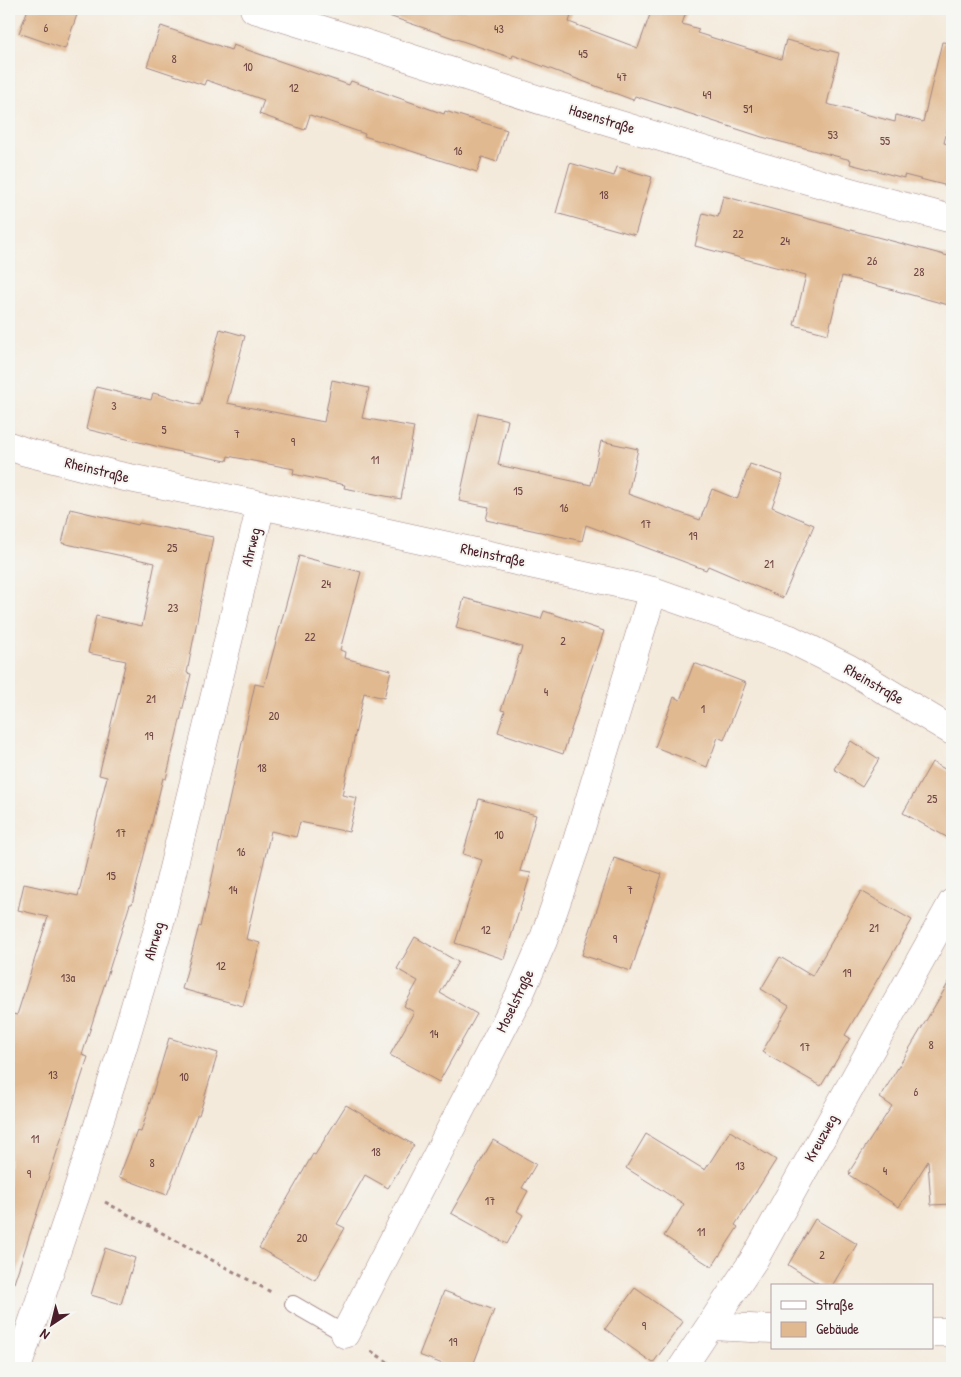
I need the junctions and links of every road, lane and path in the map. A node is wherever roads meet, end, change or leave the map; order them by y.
1 (254, 9) edge
2 (952, 219) edge
3 (9, 446) edge
4 (261, 505) junction
5 (653, 590) junction
6 (952, 731) edge
7 (952, 903) edge
8 (78, 1188) junction
9 (293, 1304) joint
10 (710, 1326) junction
11 (771, 1329) edge
12 (934, 1332) edge
13 (952, 1332) edge
14 (345, 1334) joint
15 (17, 1368) edge
16 (682, 1368) edge

1 - 2 street, Hasenstraße
3 - 4 street, Rheinstraße
4 - 5 street, Rheinstraße
4 - 8 street, Ahrweg
5 - 6 street, Rheinstraße
5 - 14 street, Moselstraße
7 - 10 street, Kreuzweg
8 - 9 path
8 - 15 street, Ahrweg
9 - 14 lane, Moselstraße
10 - 11 street
10 - 16 street, Kreuzweg
12 - 13 street

